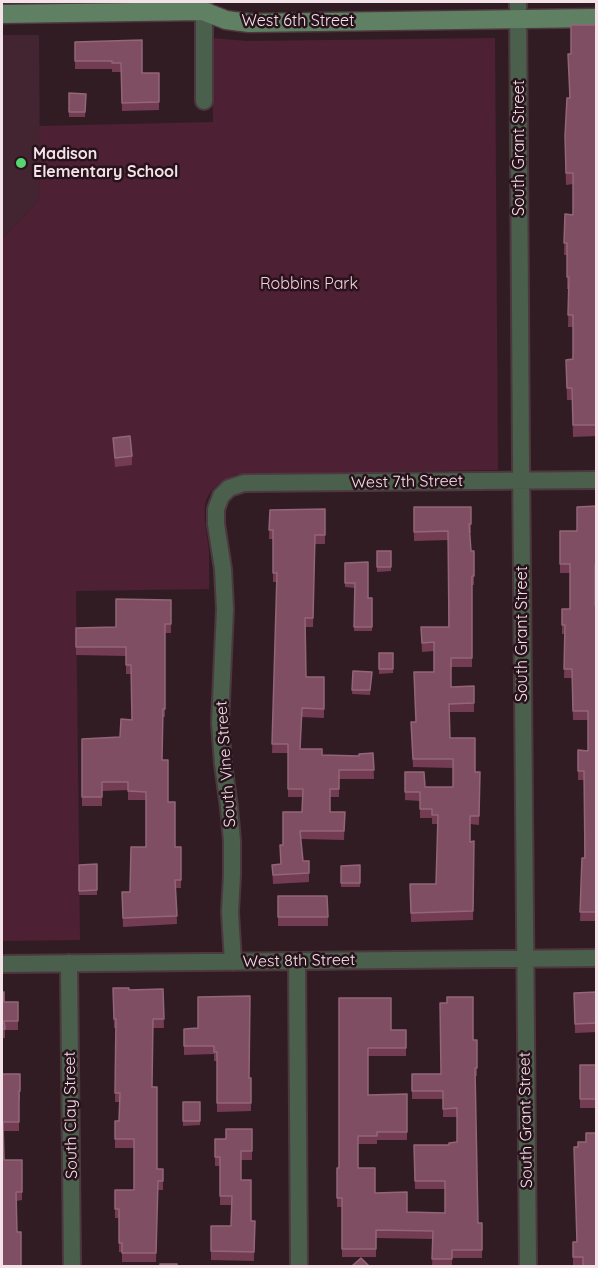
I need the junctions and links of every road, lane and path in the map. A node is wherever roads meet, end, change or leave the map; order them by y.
1 (203, 6) edge
2 (518, 10) edge
3 (2, 14) edge
4 (597, 18) edge
5 (204, 101) dead end
6 (521, 480) junction
7 (597, 480) edge
8 (221, 496) joint
9 (525, 958) junction
10 (597, 958) edge
11 (297, 961) junction
12 (233, 962) junction
13 (69, 963) junction
14 (2, 964) edge
15 (72, 1266) edge
16 (300, 1266) edge
17 (528, 1266) edge

1 - 2 street, West 6th Street
1 - 3 street, West 6th Street
1 - 5 street
2 - 4 street, West 6th Street
2 - 6 street, South Grant Street
6 - 7 street, West 7th Street
6 - 8 street, West 7th Street
6 - 9 street, South Grant Street
8 - 12 street, South Vine Street
9 - 10 street, West 8th Street
9 - 11 street, West 8th Street
9 - 17 street, South Grant Street
11 - 12 street, West 8th Street
11 - 16 street
12 - 13 street, West 8th Street
13 - 14 street, West 8th Street
13 - 15 street, South Clay Street

